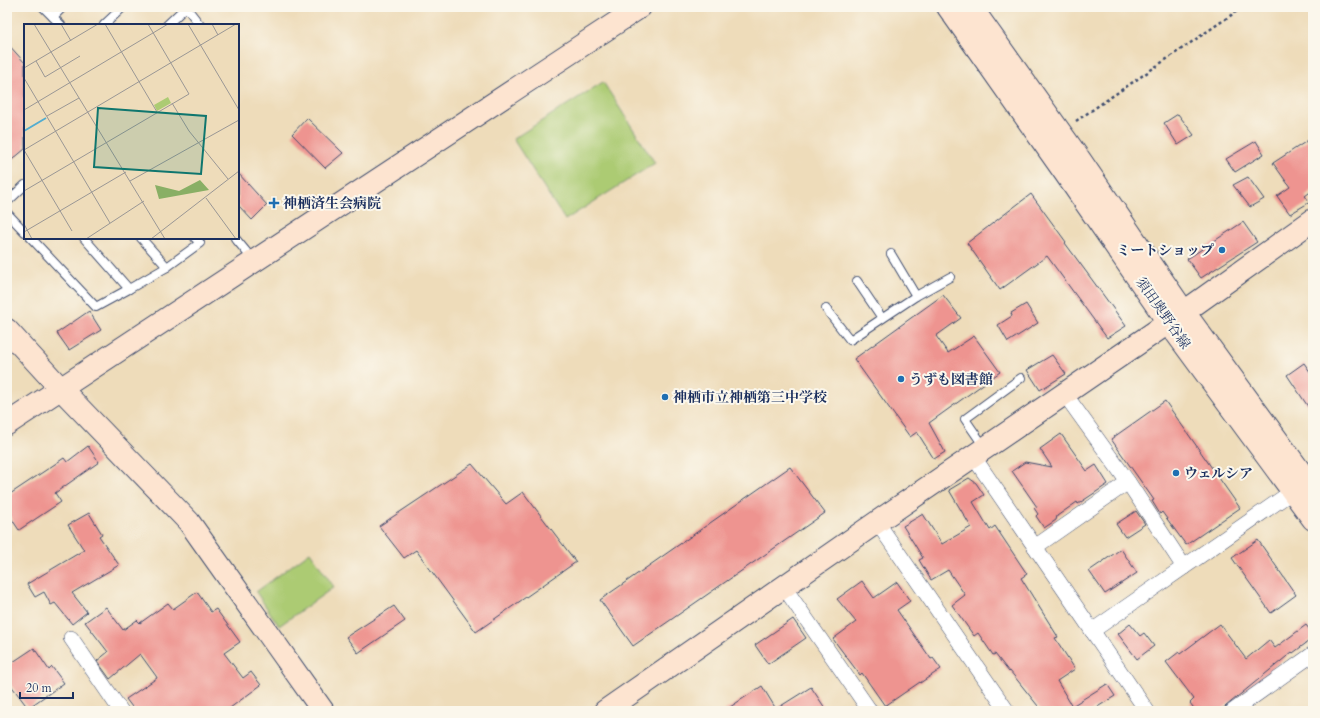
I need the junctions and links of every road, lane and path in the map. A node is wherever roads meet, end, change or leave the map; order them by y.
1 (43, 7) edge
2 (63, 7) edge
3 (123, 7) edge
4 (186, 7) edge
5 (640, 7) edge
6 (948, 7) edge
7 (971, 7) edge
8 (1243, 7) edge
9 (53, 17) junction
10 (60, 24) edge
11 (105, 24) edge
12 (168, 24) edge
13 (199, 24) edge
14 (1075, 122) dead end
15 (24, 186) edge
16 (7, 202) edge
17 (7, 213) edge
18 (1313, 220) edge
19 (24, 231) edge
20 (32, 239) edge
21 (85, 239) edge
22 (142, 239) edge
23 (197, 239) edge
24 (236, 239) edge
25 (891, 254) dead end
26 (254, 261) junction
27 (167, 267) junction
28 (950, 278) dead end
29 (857, 281) dead end
30 (129, 289) junction
31 (916, 296) junction
32 (826, 309) dead end
33 (1176, 317) junction
34 (882, 318) junction
35 (7, 330) edge
36 (1021, 378) dead end
37 (61, 389) junction
38 (1064, 393) junction
39 (7, 424) edge
40 (979, 452) junction
41 (1128, 482) junction
42 (1307, 485) edge
43 (1313, 519) edge
44 (877, 522) junction
45 (1035, 547) junction
46 (1184, 567) junction
47 (784, 587) junction
48 (1092, 631) junction
49 (71, 638) dead end
50 (1313, 654) edge
51 (121, 711) edge
52 (323, 711) edge
53 (605, 711) edge
54 (870, 711) edge
55 (1007, 711) edge
56 (1147, 711) edge
57 (1233, 711) edge

1 - 9 lane
2 - 9 lane
3 - 11 lane
4 - 12 lane
4 - 13 lane
5 - 26 street
6 - 33 street, 須田奥野谷線
7 - 33 street, 須田奥野谷線
8 - 14 path
9 - 10 lane
15 - 16 lane
17 - 19 lane
18 - 33 street
20 - 30 lane
21 - 30 lane
22 - 27 lane
23 - 27 lane
24 - 26 lane
25 - 31 lane
26 - 37 street
27 - 30 lane
28 - 31 lane
29 - 34 lane
31 - 34 lane
32 - 34 lane
33 - 38 street
33 - 42 street, 須田奥野谷線
35 - 37 street
36 - 40 lane
37 - 39 street
37 - 52 street
38 - 40 street
38 - 41 street
40 - 44 street
40 - 45 street
41 - 45 street
41 - 46 street
42 - 43 street, 須田奥野谷線
42 - 46 street
44 - 47 street
44 - 55 street
45 - 48 street
46 - 48 street
47 - 53 street
47 - 54 street
48 - 56 street
49 - 51 street
50 - 57 street

